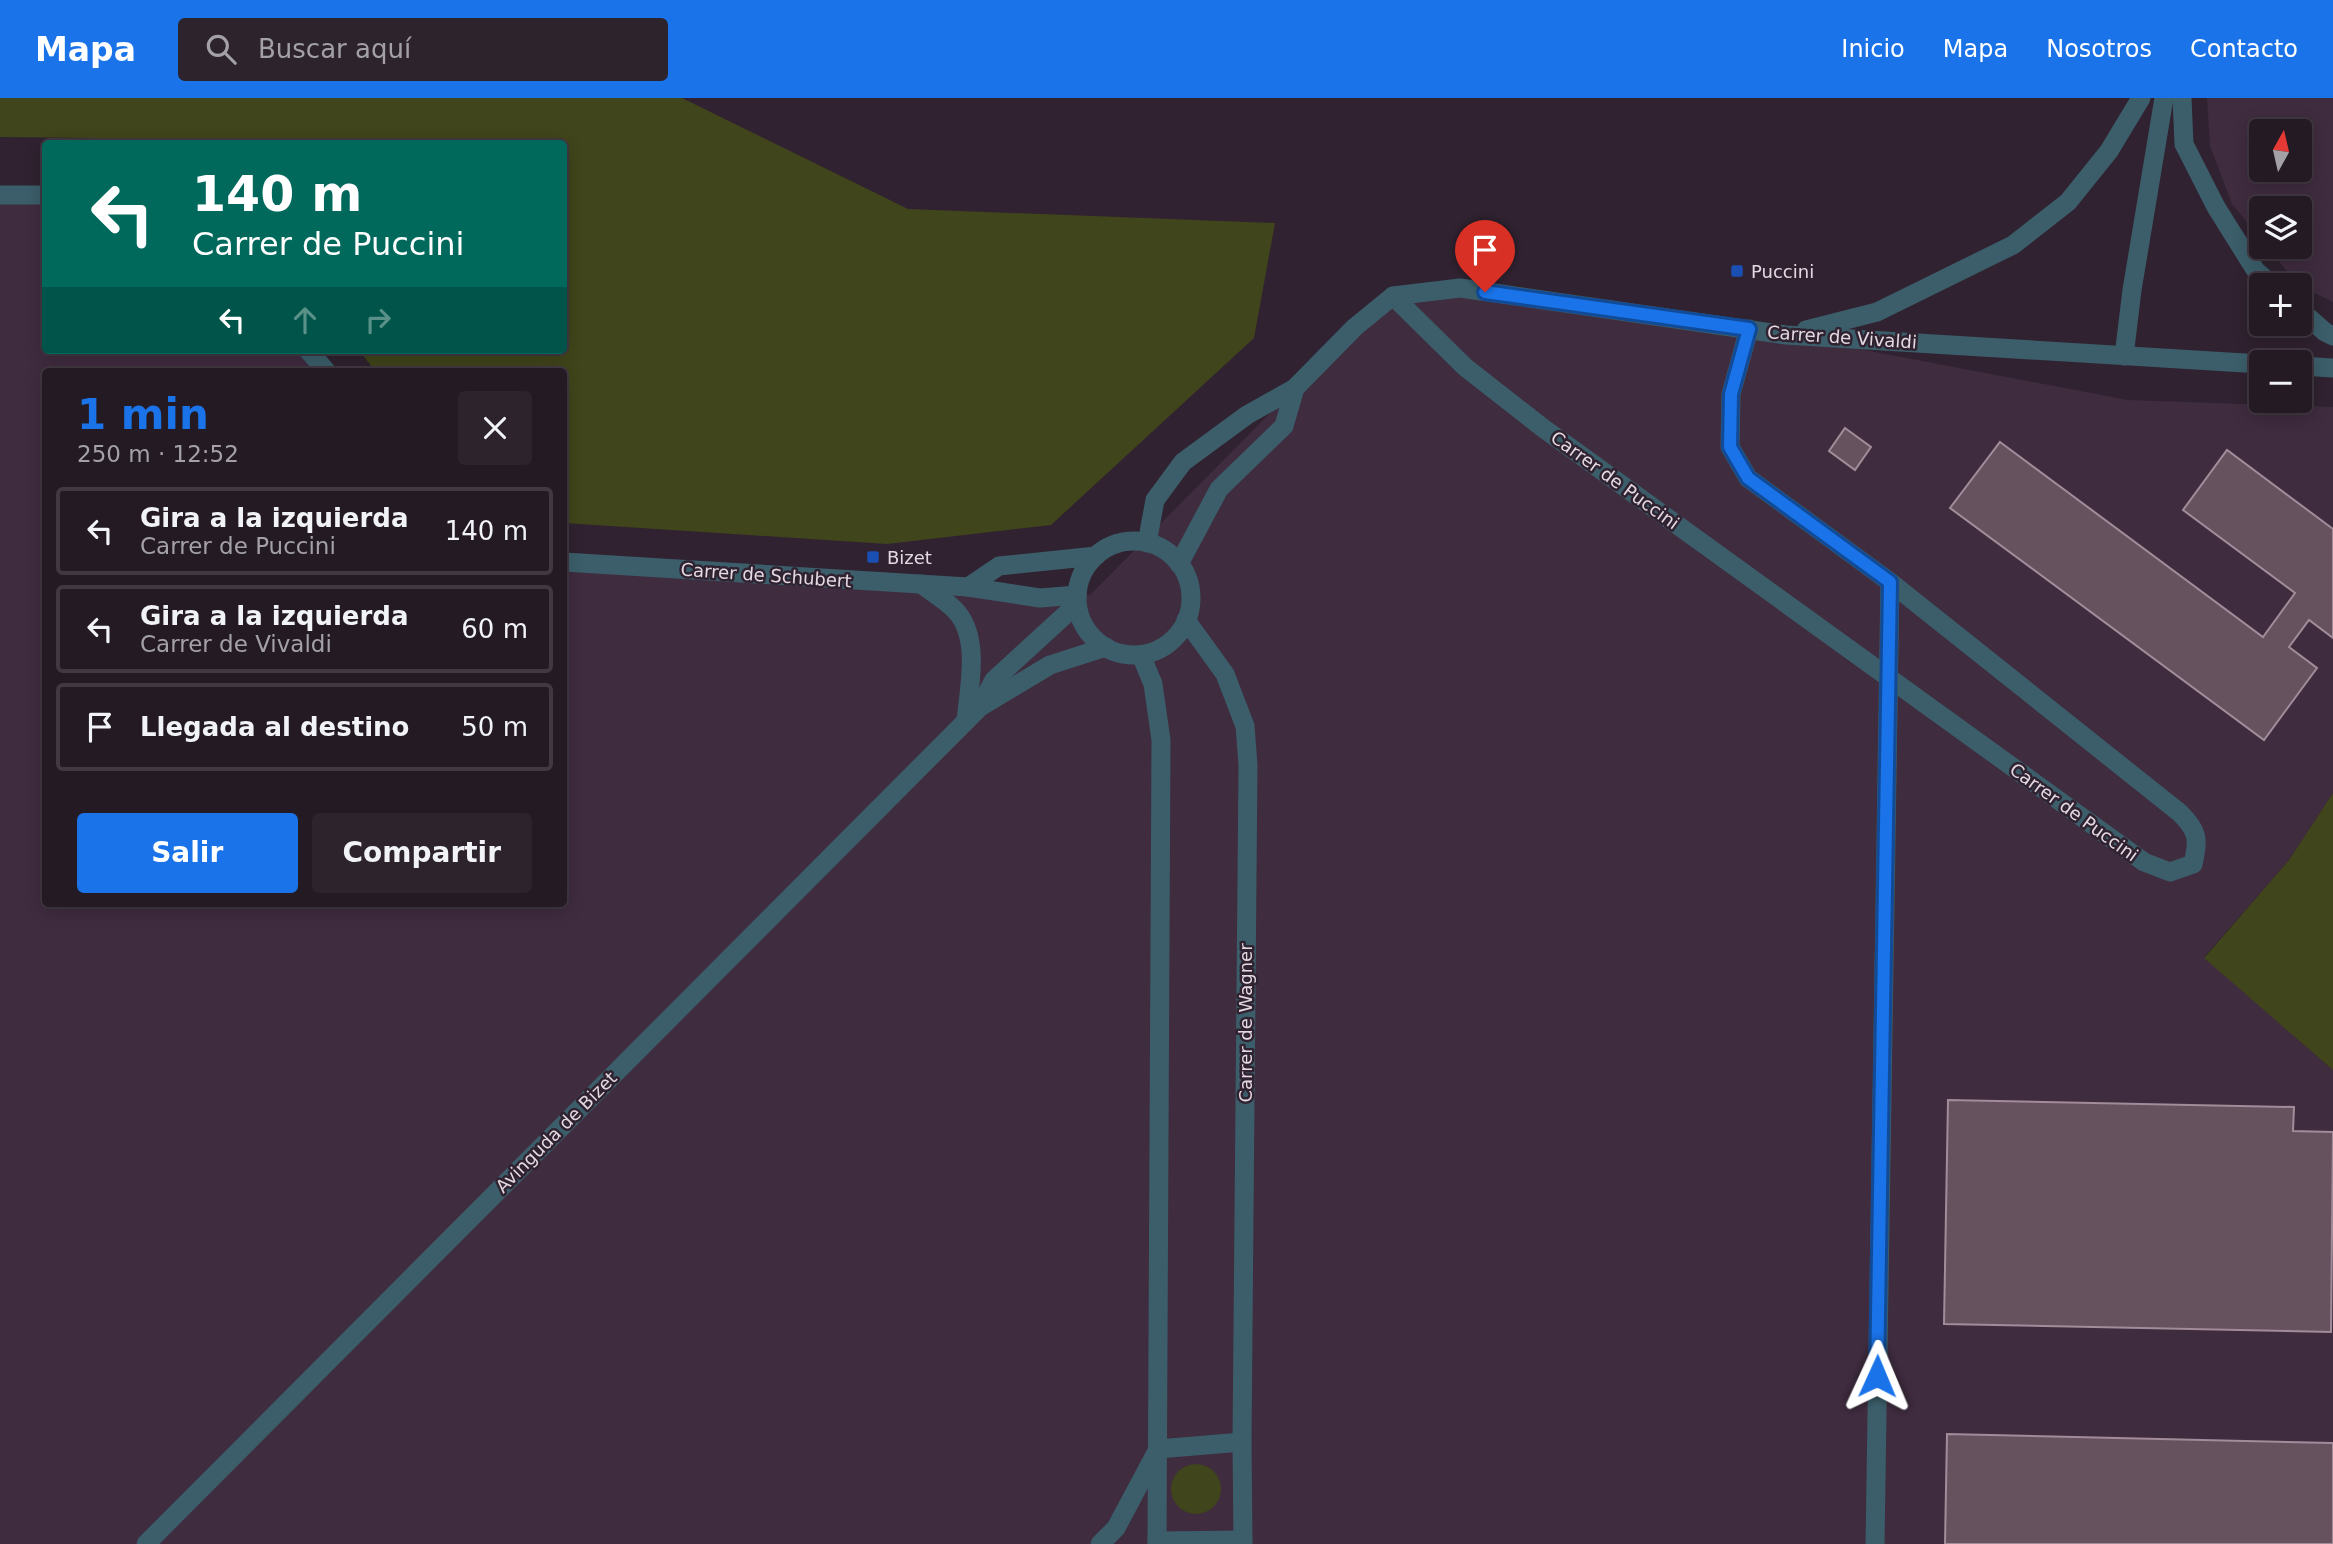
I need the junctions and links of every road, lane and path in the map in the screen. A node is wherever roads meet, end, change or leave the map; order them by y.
1 (2141, 98) edge
2 (2164, 98) edge
3 (2182, 98) edge
4 (0, 195) edge
5 (42, 195) edge
6 (2258, 273) edge
7 (1393, 296) junction
8 (2312, 321) edge
9 (1749, 329) junction
10 (1786, 335) junction
11 (2333, 336) edge
12 (311, 354) edge
13 (2124, 356) junction
14 (2249, 363) edge
15 (2312, 367) edge
16 (323, 368) edge
17 (2333, 368) edge
18 (1295, 387) junction
19 (1147, 542) junction
20 (1096, 555) junction
21 (567, 562) edge
22 (1179, 564) junction
23 (1890, 582) junction
24 (920, 584) junction
25 (968, 587) junction
26 (1077, 599) junction
27 (1186, 620) junction
28 (1106, 647) junction
29 (1141, 655) junction
30 (1887, 677) junction
31 (973, 714) junction
32 (1242, 1442) junction
33 (1158, 1449) junction
34 (1243, 1542) edge
35 (1157, 1543) edge
36 (146, 1544) edge
37 (1100, 1544) edge
38 (1875, 1544) edge

1 - 10 street
2 - 13 street
3 - 6 street
4 - 5 street
7 - 9 street, Carrer de Vivaldi
7 - 18 street
7 - 30 street, Carrer de Puccini
8 - 11 street
9 - 10 street, Carrer de Vivaldi
9 - 23 street, Carrer de Puccini
10 - 13 street, Carrer de Vivaldi
12 - 16 street
13 - 14 street, Carrer de Vivaldi
15 - 17 street
18 - 19 street
18 - 22 street
19 - 20 street
19 - 22 street
20 - 25 street
20 - 26 street
21 - 24 street, Carrer de Schubert
22 - 27 street
23 - 30 street
23 - 30 street, Carrer de Puccini
24 - 25 street, Carrer de Schubert
24 - 31 street
25 - 26 street, Carrer de Schubert
26 - 28 street
26 - 31 street, Avinguda de Bizet
27 - 29 street
27 - 32 street, Carrer de Wagner
28 - 29 street
28 - 31 street, Avinguda de Bizet
29 - 33 street, Carrer de Wagner
30 - 38 street
31 - 36 street, Avinguda de Bizet
32 - 33 street
32 - 34 street, Carrer de Wagner
33 - 35 street, Carrer de Wagner
33 - 37 street
34 - 35 street, Carrer de Wagner

